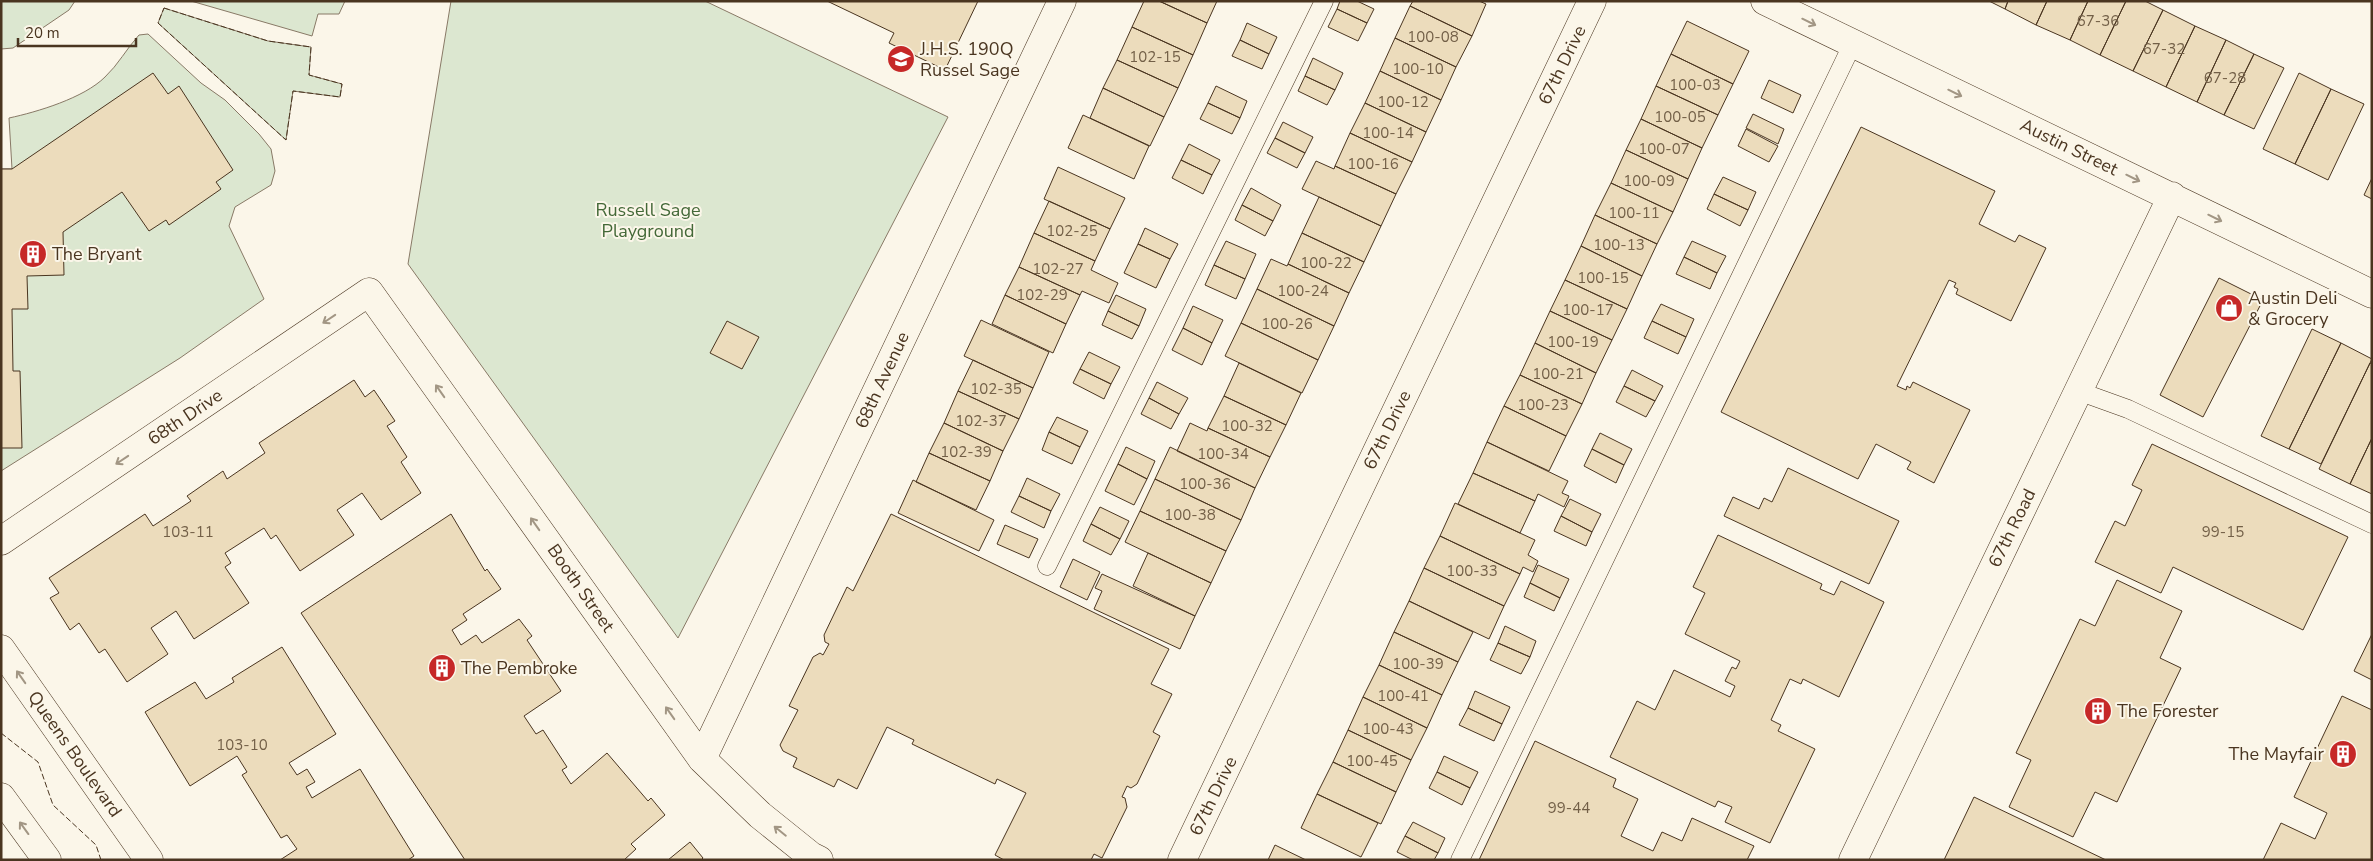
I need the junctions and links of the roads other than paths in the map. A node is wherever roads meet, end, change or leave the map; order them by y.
1 (1062, 1) edge
2 (1324, 1) edge
3 (1592, 1) edge
4 (1765, 1) edge
5 (1853, 43) junction
6 (2172, 196) junction
7 (369, 292) joint
8 (2372, 294) edge
9 (2078, 392) junction
10 (2372, 524) edge
11 (1, 541) edge
12 (1047, 566) dead end
13 (1, 649) edge
14 (702, 759) junction
15 (1, 797) edge
16 (47, 860) edge
17 (149, 860) edge
18 (819, 860) edge
19 (1182, 860) edge
20 (1460, 860) edge
21 (1853, 860) edge

1 - 14 street, 68th Avenue
2 - 12 lane
3 - 19 street, 67th Drive
4 -> 5 street, Austin Street
5 -> 6 street, Austin Street
5 - 20 lane
6 -> 8 street, Austin Street
6 - 9 street, 67th Road
7 -> 11 street, 68th Drive
14 -> 7 street, Booth Street
9 - 10 lane
9 - 21 street, 67th Road
17 -> 13 street, Queens Boulevard
18 -> 14 street, Booth Street
16 -> 15 street

